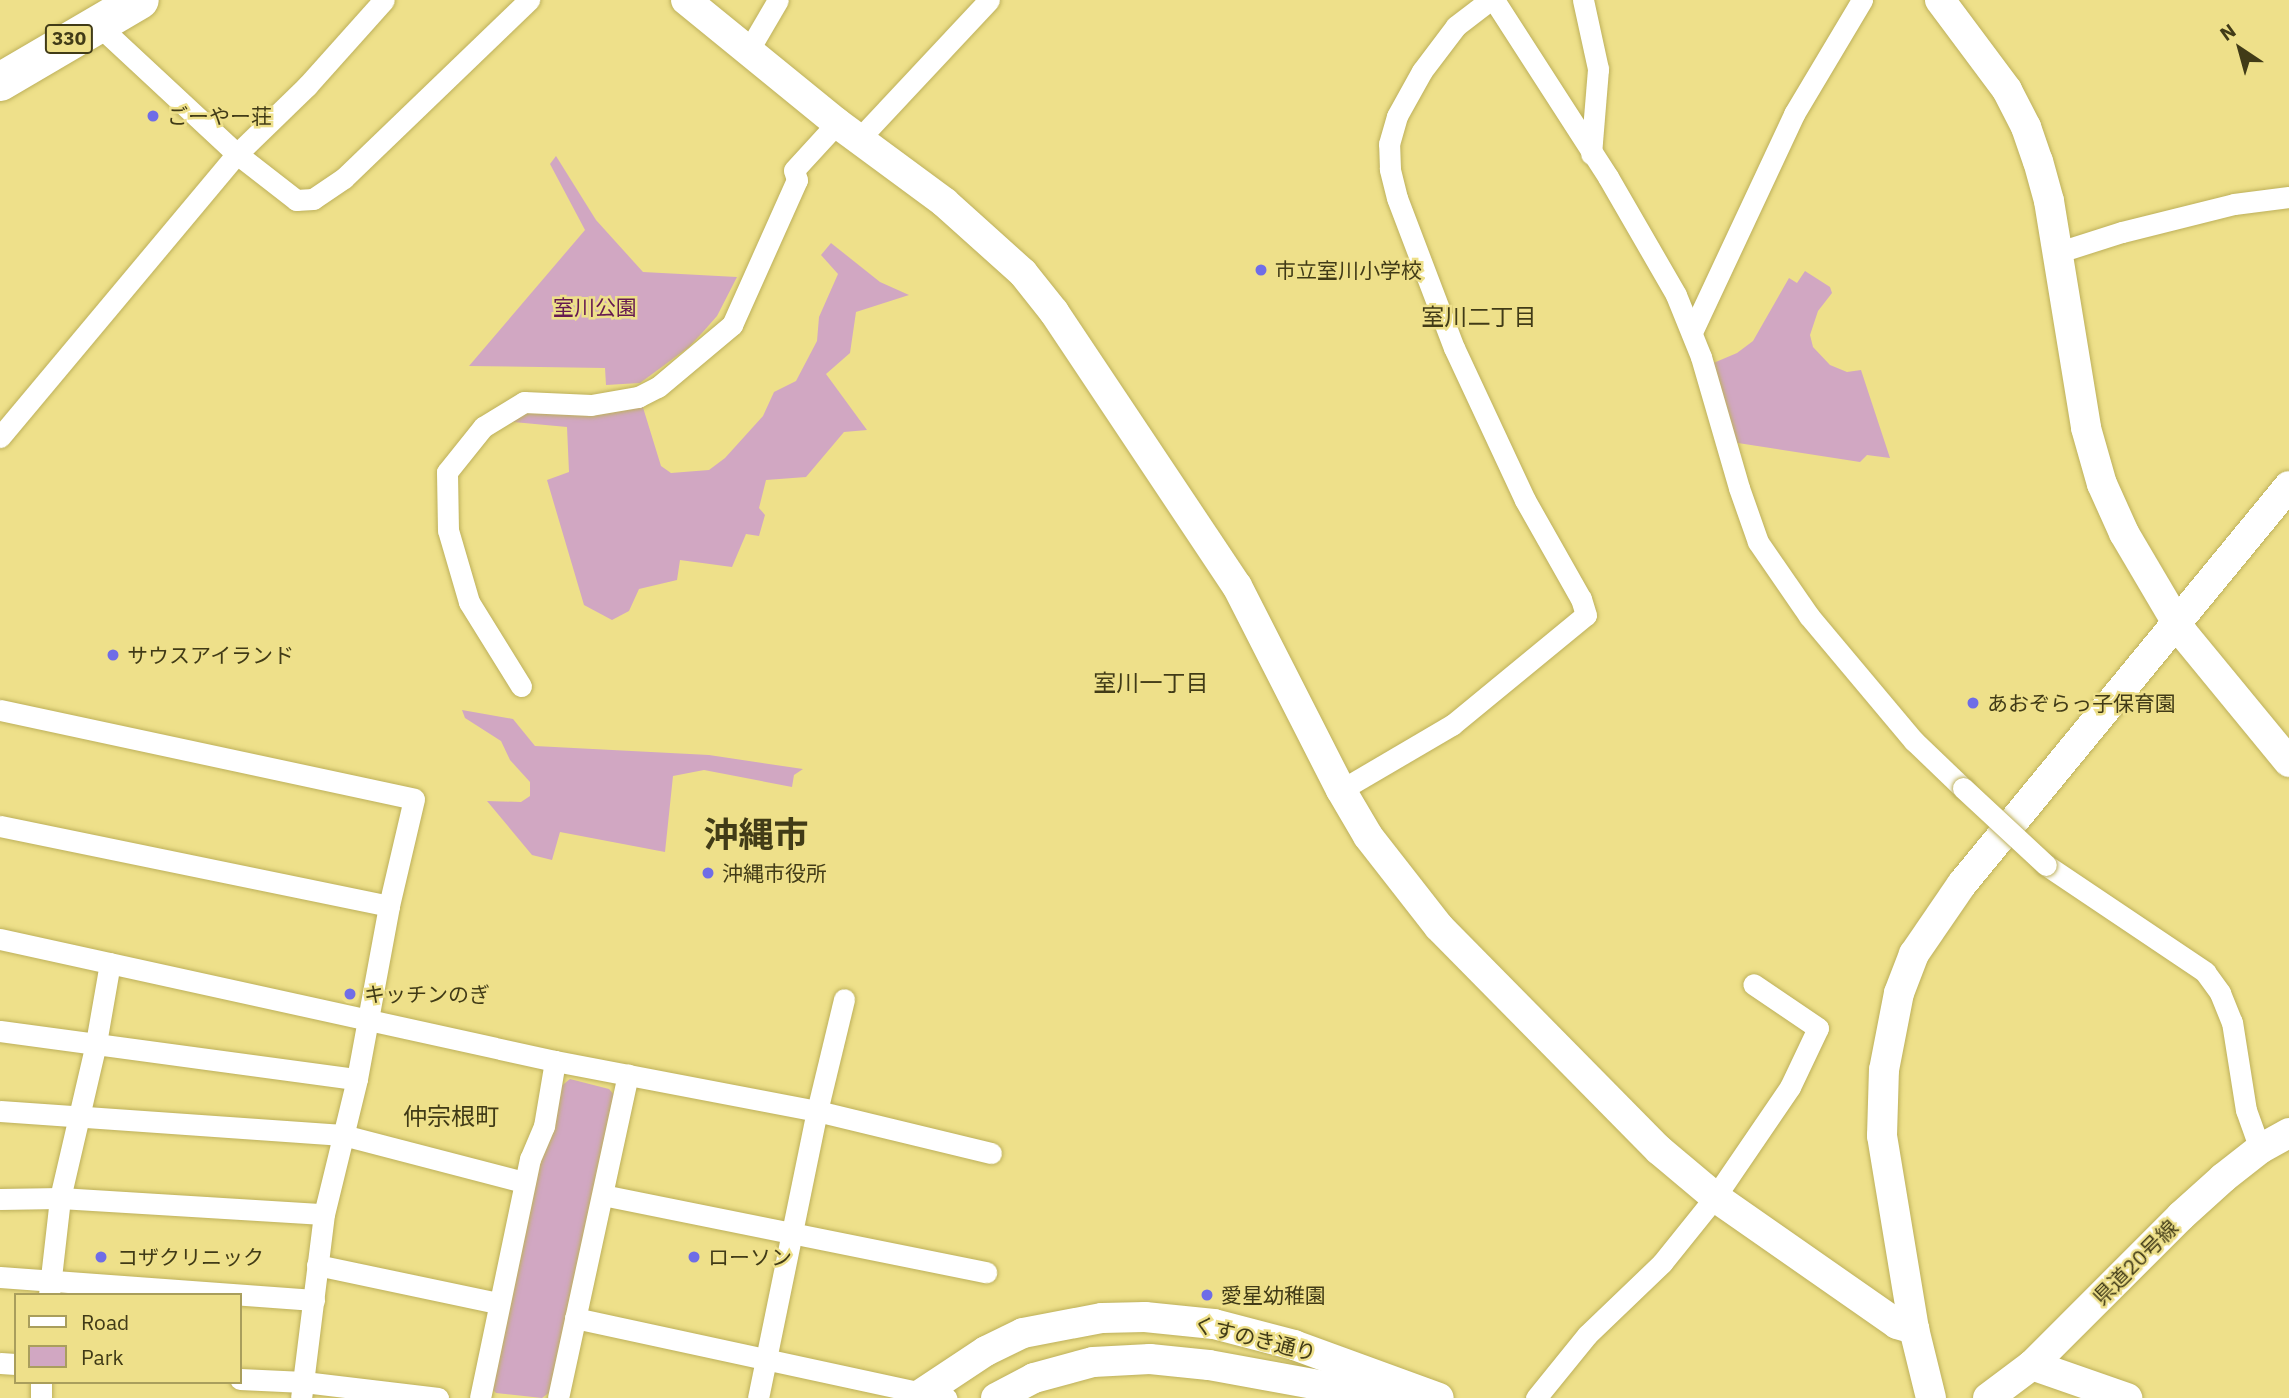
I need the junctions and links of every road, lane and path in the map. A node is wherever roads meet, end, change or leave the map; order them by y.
1 (140, 0) edge
2 (384, 0) edge
3 (529, 0) edge
4 (686, 0) edge
5 (778, 0) edge
6 (989, 0) edge
7 (1492, 0) edge
8 (1583, 0) edge
9 (1862, 0) edge
10 (1940, 0) edge
11 (96, 23) junction
12 (747, 52) junction
13 (0, 82) edge
14 (848, 131) junction
15 (237, 154) junction
16 (1591, 154) junction
17 (2289, 197) edge
18 (2056, 253) junction
19 (1692, 332) junction
20 (0, 437) edge
21 (2289, 486) edge
22 (2176, 622) junction
23 (521, 686) dead end
24 (0, 710) edge
25 (2289, 762) edge
26 (1341, 790) junction
27 (0, 826) edge
28 (389, 906) junction
29 (0, 939) edge
30 (110, 962) junction
31 (1753, 984) dead end
32 (844, 999) dead end
33 (368, 1019) junction
34 (0, 1031) edge
35 (96, 1043) junction
36 (555, 1061) junction
37 (628, 1074) junction
38 (357, 1079) junction
39 (0, 1111) edge
40 (817, 1111) junction
41 (76, 1117) junction
42 (2289, 1133) edge
43 (343, 1135) junction
44 (2260, 1149) junction
45 (991, 1153) dead end
46 (524, 1182) junction
47 (603, 1195) junction
48 (1715, 1197) junction
49 (60, 1198) junction
50 (0, 1199) edge
51 (324, 1214) junction
52 (792, 1233) junction
53 (317, 1265) junction
54 (986, 1272) dead end
55 (0, 1277) edge
56 (49, 1287) edge
57 (171, 1293) edge
58 (242, 1296) edge
59 (314, 1300) junction
60 (498, 1303) junction
61 (575, 1318) junction
62 (1914, 1329) junction
63 (1294, 1345) junction
64 (766, 1360) junction
65 (2032, 1365) junction
66 (242, 1379) edge
67 (1289, 1388) edge
68 (302, 1390) edge
69 (927, 1396) edge
70 (438, 1398) edge
71 (480, 1398) edge
72 (558, 1398) edge
73 (758, 1398) edge
74 (996, 1398) edge
75 (1390, 1398) edge
76 (1439, 1398) edge
77 (1536, 1398) edge
78 (1931, 1398) edge
79 (1988, 1398) edge
80 (2127, 1398) edge

1 - 11 highway, 330
2 - 15 street
3 - 15 street
4 - 12 street
5 - 12 street
6 - 14 street
7 - 16 street
7 - 26 street
8 - 16 street
9 - 19 street
10 - 18 street
11 - 13 highway, 330
11 - 15 street
12 - 14 street
14 - 23 street
14 - 26 street
15 - 20 street
16 - 19 street
17 - 18 street
18 - 22 street
19 - 44 street, bridge
21 - 22 street
22 - 25 street
22 - 62 street
24 - 28 street
26 - 48 street
27 - 28 street
28 - 33 street
29 - 30 street
30 - 33 street
30 - 35 street
31 - 48 street
32 - 40 street
33 - 36 street
33 - 38 street
34 - 35 street
35 - 38 street
35 - 41 street
36 - 37 street
36 - 46 street
37 - 40 street
37 - 47 street
38 - 43 street
39 - 41 street
40 - 45 street
40 - 52 street
41 - 43 street
41 - 49 street
42 - 44 street, 県道20号線
43 - 46 street
43 - 51 street
44 - 65 street, 県道20号線
46 - 60 street
47 - 52 street
47 - 61 street
48 - 62 street
48 - 77 street
49 - 50 street
49 - 51 street
49 - 56 street
51 - 53 street
52 - 54 street
52 - 64 street
53 - 59 street
53 - 60 street
55 - 56 street
56 - 57 street
58 - 59 street
59 - 68 street
60 - 71 street
61 - 64 street
61 - 72 street
62 - 78 street
63 - 67 street
63 - 69 street, くすのき通り
63 - 76 street, くすのき通り
64 - 69 street
64 - 73 street
65 - 79 street, 県道20号線
65 - 80 street
66 - 68 street
67 - 74 street, くすのき通り
67 - 75 street, くすのき通り
68 - 70 street

